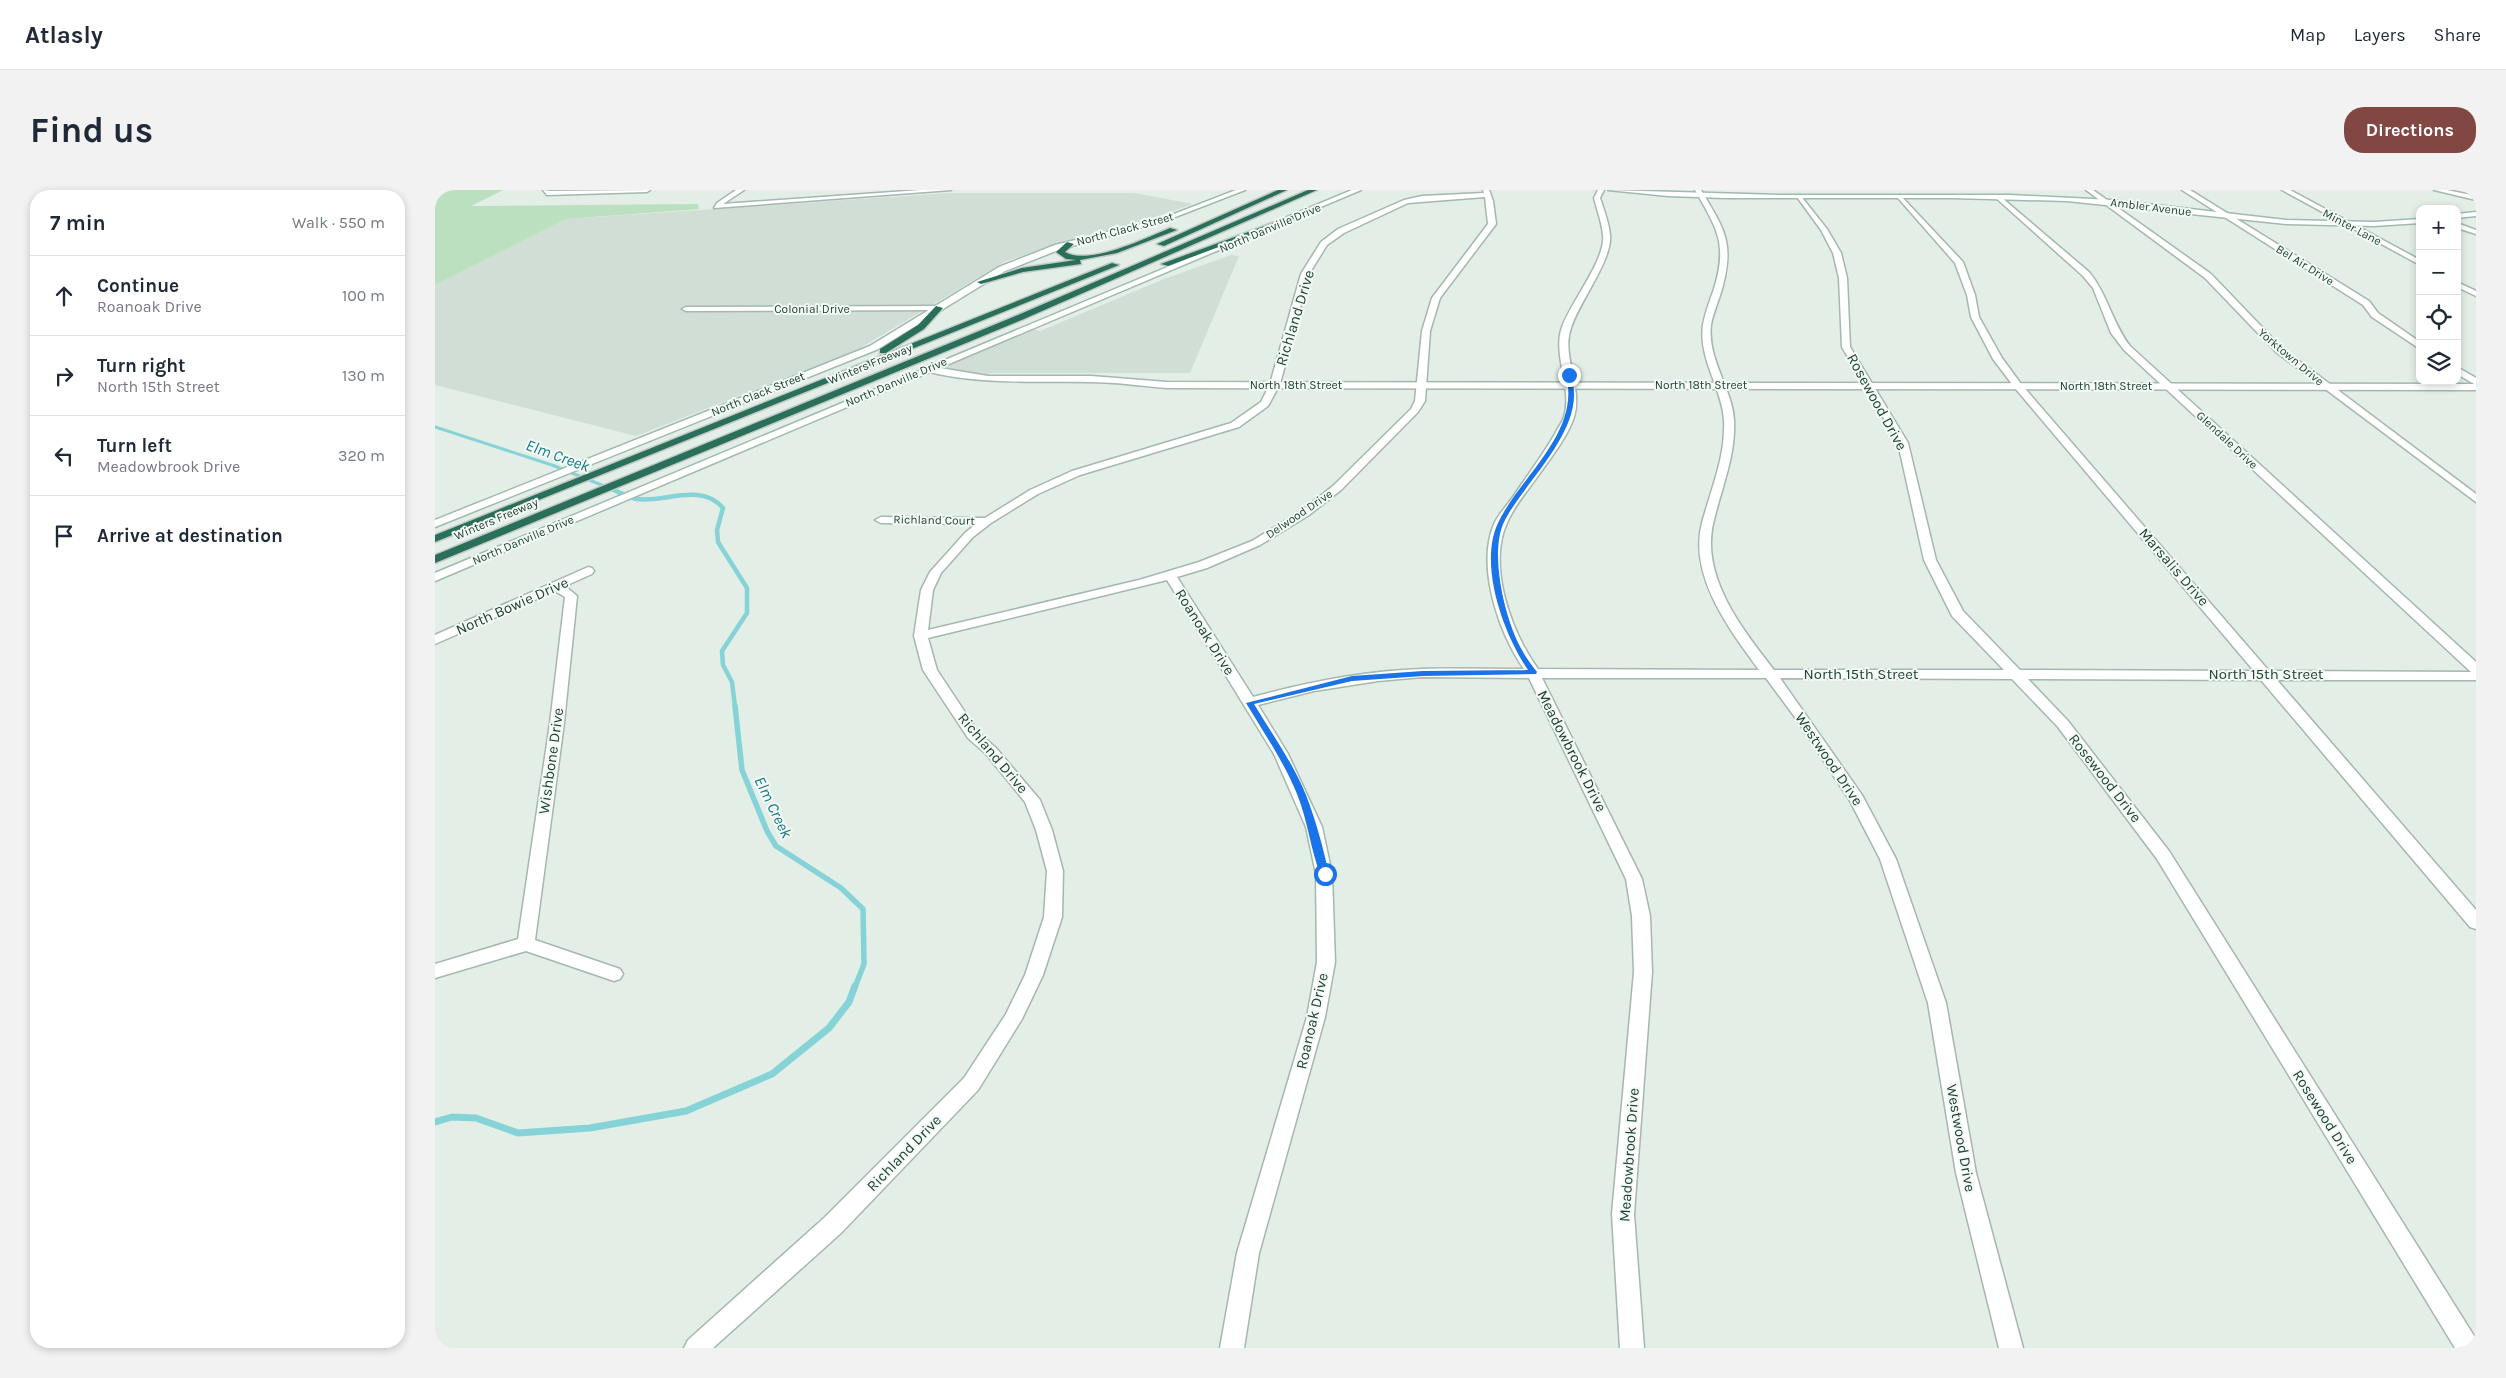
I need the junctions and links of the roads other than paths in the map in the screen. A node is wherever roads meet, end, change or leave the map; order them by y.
1 (547, 190) edge
2 (647, 190) edge
3 (741, 190) edge
4 (948, 190) edge
5 (1242, 190) edge
6 (1284, 190) edge
7 (1314, 190) edge
8 (1358, 190) edge
9 (1601, 190) edge
10 (1611, 190) edge
11 (2089, 190) edge
12 (2185, 190) edge
13 (2285, 190) edge
14 (2437, 190) edge
15 (1487, 193) edge
16 (1700, 194) edge
17 (1800, 197) junction
18 (1900, 197) junction
19 (1264, 198) junction
20 (1999, 198) junction
21 (2476, 198) edge
22 (2105, 202) junction
23 (1305, 212) junction
24 (2476, 214) edge
25 (2461, 216) edge
26 (2229, 217) junction
27 (2416, 221) edge
28 (2348, 225) junction
29 (2461, 226) edge
30 (2476, 232) edge
31 (1070, 244) junction
32 (1143, 252) dead end
33 (1096, 258) junction
34 (1126, 260) dead end
35 (2416, 261) edge
36 (981, 282) junction
37 (2461, 286) edge
38 (2476, 294) edge
39 (1071, 295) junction
40 (939, 308) junction
41 (686, 309) dead end
42 (2416, 343) edge
43 (927, 369) junction
44 (2461, 373) edge
45 (2476, 382) edge
46 (1275, 384) junction
47 (1422, 385) junction
48 (1571, 385) junction
49 (1719, 385) junction
50 (1869, 385) junction
51 (2018, 386) junction
52 (2168, 386) junction
53 (2326, 387) junction
54 (2476, 387) edge
55 (798, 393) junction
56 (2476, 499) edge
57 (881, 520) dead end
58 (987, 521) junction
59 (435, 524) edge
60 (435, 539) edge
61 (435, 559) edge
62 (589, 571) dead end
63 (1169, 575) junction
64 (435, 577) edge
65 (556, 586) junction
66 (921, 636) junction
67 (435, 640) edge
68 (2476, 669) edge
69 (1533, 672) junction
70 (1770, 674) junction
71 (2265, 674) junction
72 (2014, 675) junction
73 (2476, 676) edge
74 (1249, 703) junction
75 (2476, 922) edge
76 (526, 944) junction
77 (435, 971) edge
78 (614, 974) dead end
79 (697, 1348) edge
80 (1232, 1348) edge
81 (1632, 1348) edge
82 (2011, 1348) edge
83 (2468, 1348) edge

1 - 2 street
3 - 4 street
5 - 31 street, North Clack Street
6 - 19 highway
7 - 39 highway, Winters Freeway
8 - 23 street, North Danville Drive
9 - 48 street, Meadowbrook Drive
10 - 16 street, Ambler Avenue
11 - 22 street, Yorktown Drive
12 - 26 street, Bel Air Drive
13 - 28 street, Minter Lane
14 - 21 street
15 - 46 street, Richland Drive
15 - 47 street, Delwood Drive
16 - 17 street, Ambler Avenue
16 - 49 street, Westwood Drive
17 - 18 street, Ambler Avenue
17 - 50 street, Rosewood Drive
18 - 20 street, Ambler Avenue
18 - 51 street, Marsalis Drive
19 - 32 highway
19 - 33 highway
20 - 22 street, Ambler Avenue
20 - 52 street, Glendale Drive
22 - 26 street, Ambler Avenue
22 - 53 street, Yorktown Drive
23 - 39 highway
23 - 43 street, North Danville Drive
24 - 25 street
26 - 28 street, Ambler Avenue
26 - 42 street, Bel Air Drive
27 - 28 street, Ambler Avenue
28 - 35 street, Minter Lane
29 - 30 street
31 - 33 highway
31 - 36 street, North Clack Street
33 - 36 highway
34 - 55 highway, Winters Freeway
36 - 40 street, North Clack Street
37 - 38 street
39 - 61 highway, Winters Freeway
40 - 41 street, Colonial Drive
40 - 55 highway
40 - 59 street, North Clack Street
43 - 46 street, North 18th Street
43 - 64 street, North Danville Drive
44 - 45 street
46 - 47 street, North 18th Street
46 - 58 street, Richland Drive
47 - 48 street, North 18th Street
47 - 63 street, Delwood Drive
48 - 49 street, North 18th Street
48 - 69 street, Meadowbrook Drive
49 - 50 street, North 18th Street
49 - 70 street, Westwood Drive
50 - 51 street, North 18th Street
50 - 72 street, Rosewood Drive
51 - 52 street, North 18th Street
51 - 71 street, Marsalis Drive
52 - 53 street, North 18th Street
52 - 68 street, Glendale Drive
53 - 54 street, North 18th Street
53 - 56 street, Yorktown Drive
55 - 60 highway, Winters Freeway
57 - 58 street, Richland Court
58 - 66 street, Richland Drive
62 - 65 street, North Bowie Drive
63 - 66 street, Delwood Drive
63 - 74 street, Roanoak Drive
65 - 67 street, North Bowie Drive
65 - 76 street, Wishbone Drive
66 - 79 street, Richland Drive
69 - 70 street, North 15th Street
69 - 74 street, North 15th Street
69 - 81 street, Meadowbrook Drive
70 - 72 street, North 15th Street
70 - 82 street, Westwood Drive
71 - 72 street, North 15th Street
71 - 73 street, North 15th Street
71 - 75 street, Marsalis Drive
72 - 83 street, Rosewood Drive
74 - 80 street, Roanoak Drive
76 - 77 street
76 - 78 street

